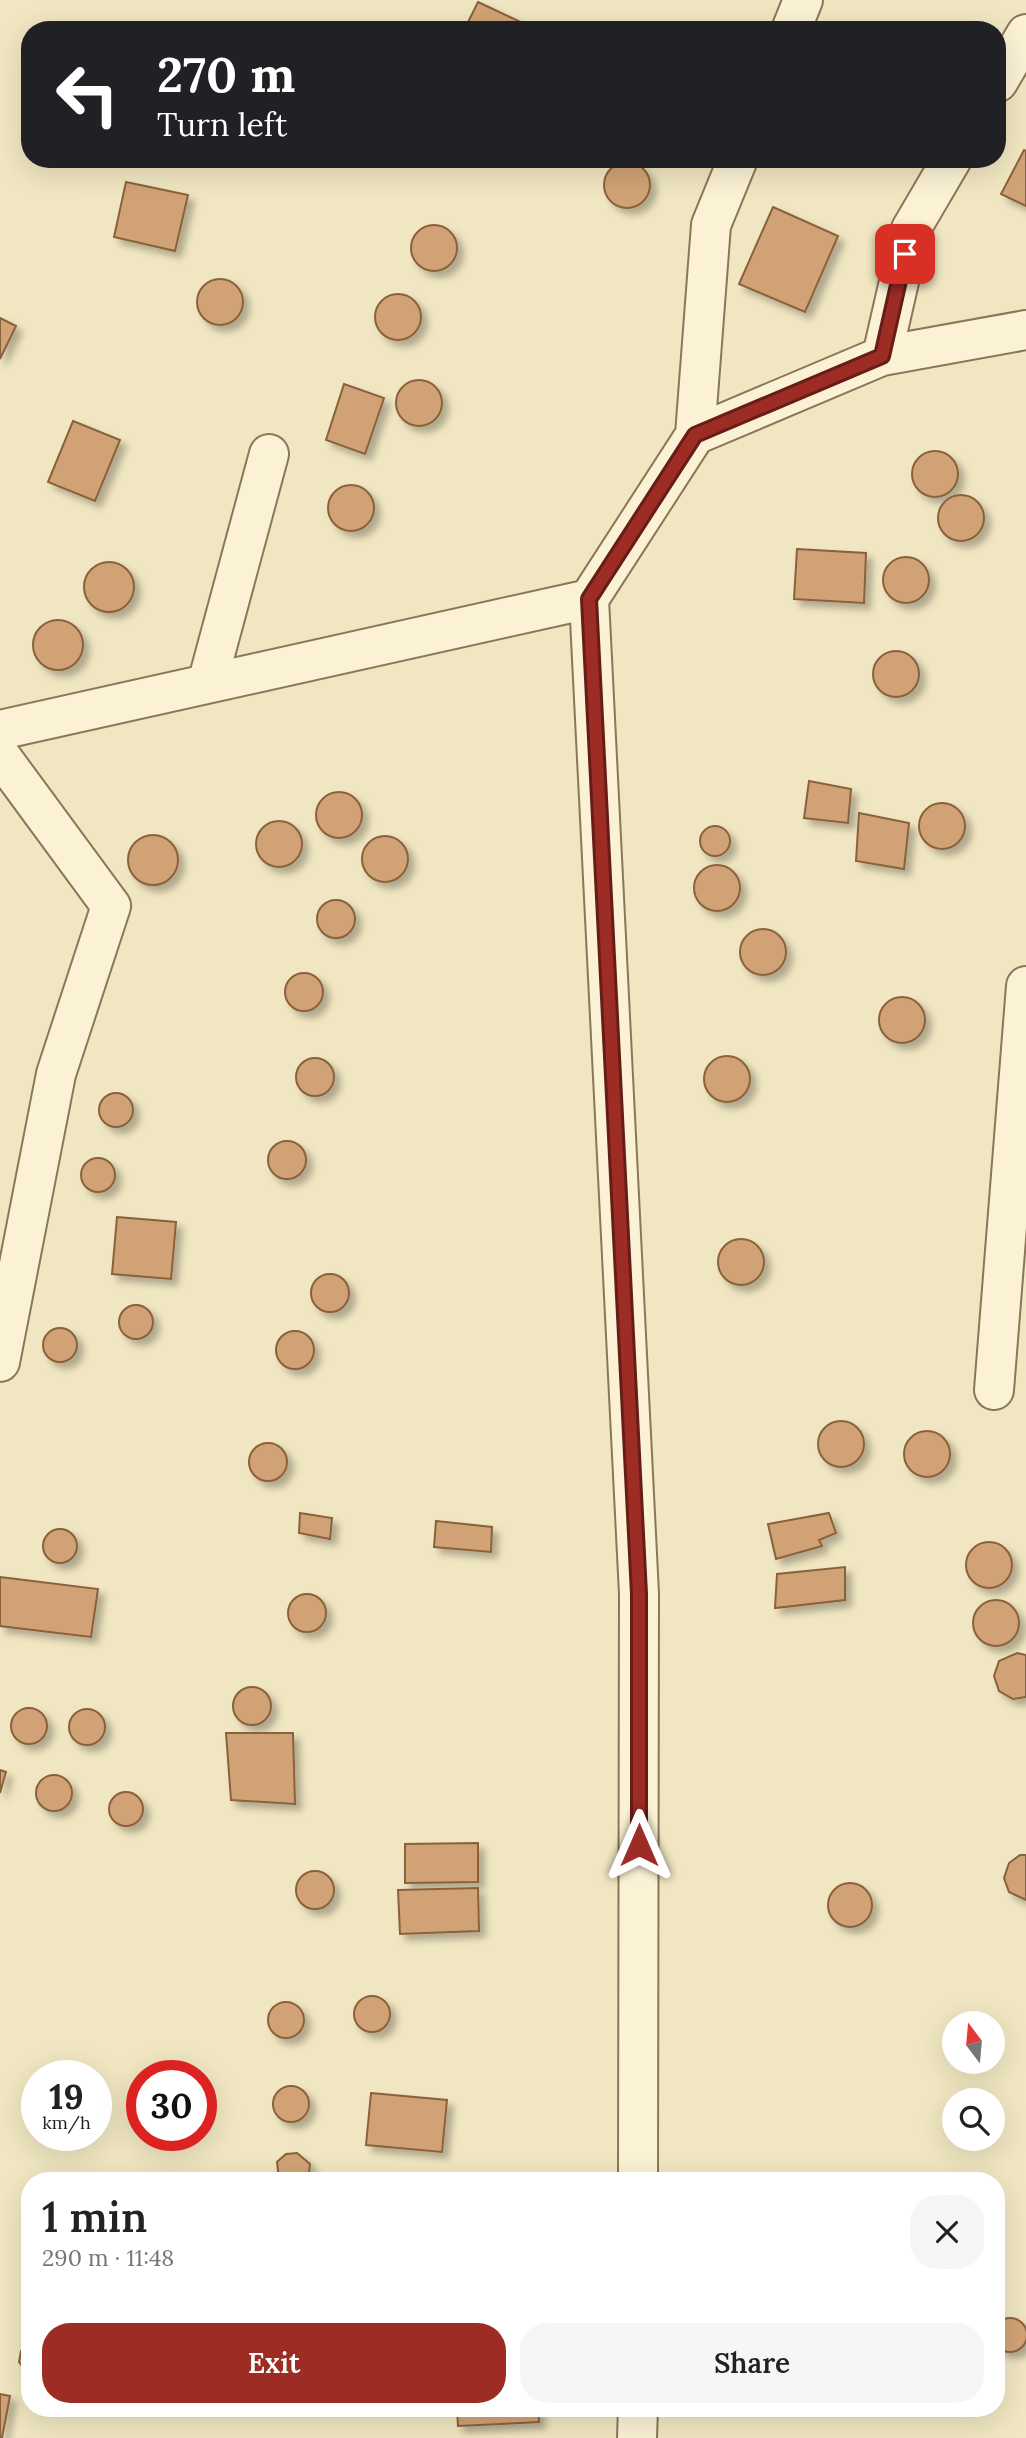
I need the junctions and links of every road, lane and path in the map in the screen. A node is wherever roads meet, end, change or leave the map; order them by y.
1 (803, 0) edge
2 (795, 21) edge
3 (1026, 34) edge
4 (1006, 68) edge
5 (734, 168) edge
6 (947, 168) edge
7 (1026, 330) edge
8 (882, 356) junction
9 (695, 435) junction
10 (269, 454) dead end
11 (589, 599) junction
12 (207, 684) junction
13 (0, 730) edge
14 (0, 755) edge
15 (1026, 986) edge
16 (0, 1362) edge
17 (994, 1390) dead end
18 (638, 2172) edge
19 (638, 2417) edge
20 (638, 2438) edge

1 - 2 street
3 - 4 street
5 - 9 street
6 - 8 street
7 - 8 street
8 - 9 street
9 - 11 street
10 - 12 street
11 - 12 street
11 - 18 street
12 - 13 street
14 - 16 street
15 - 17 street
19 - 20 street

